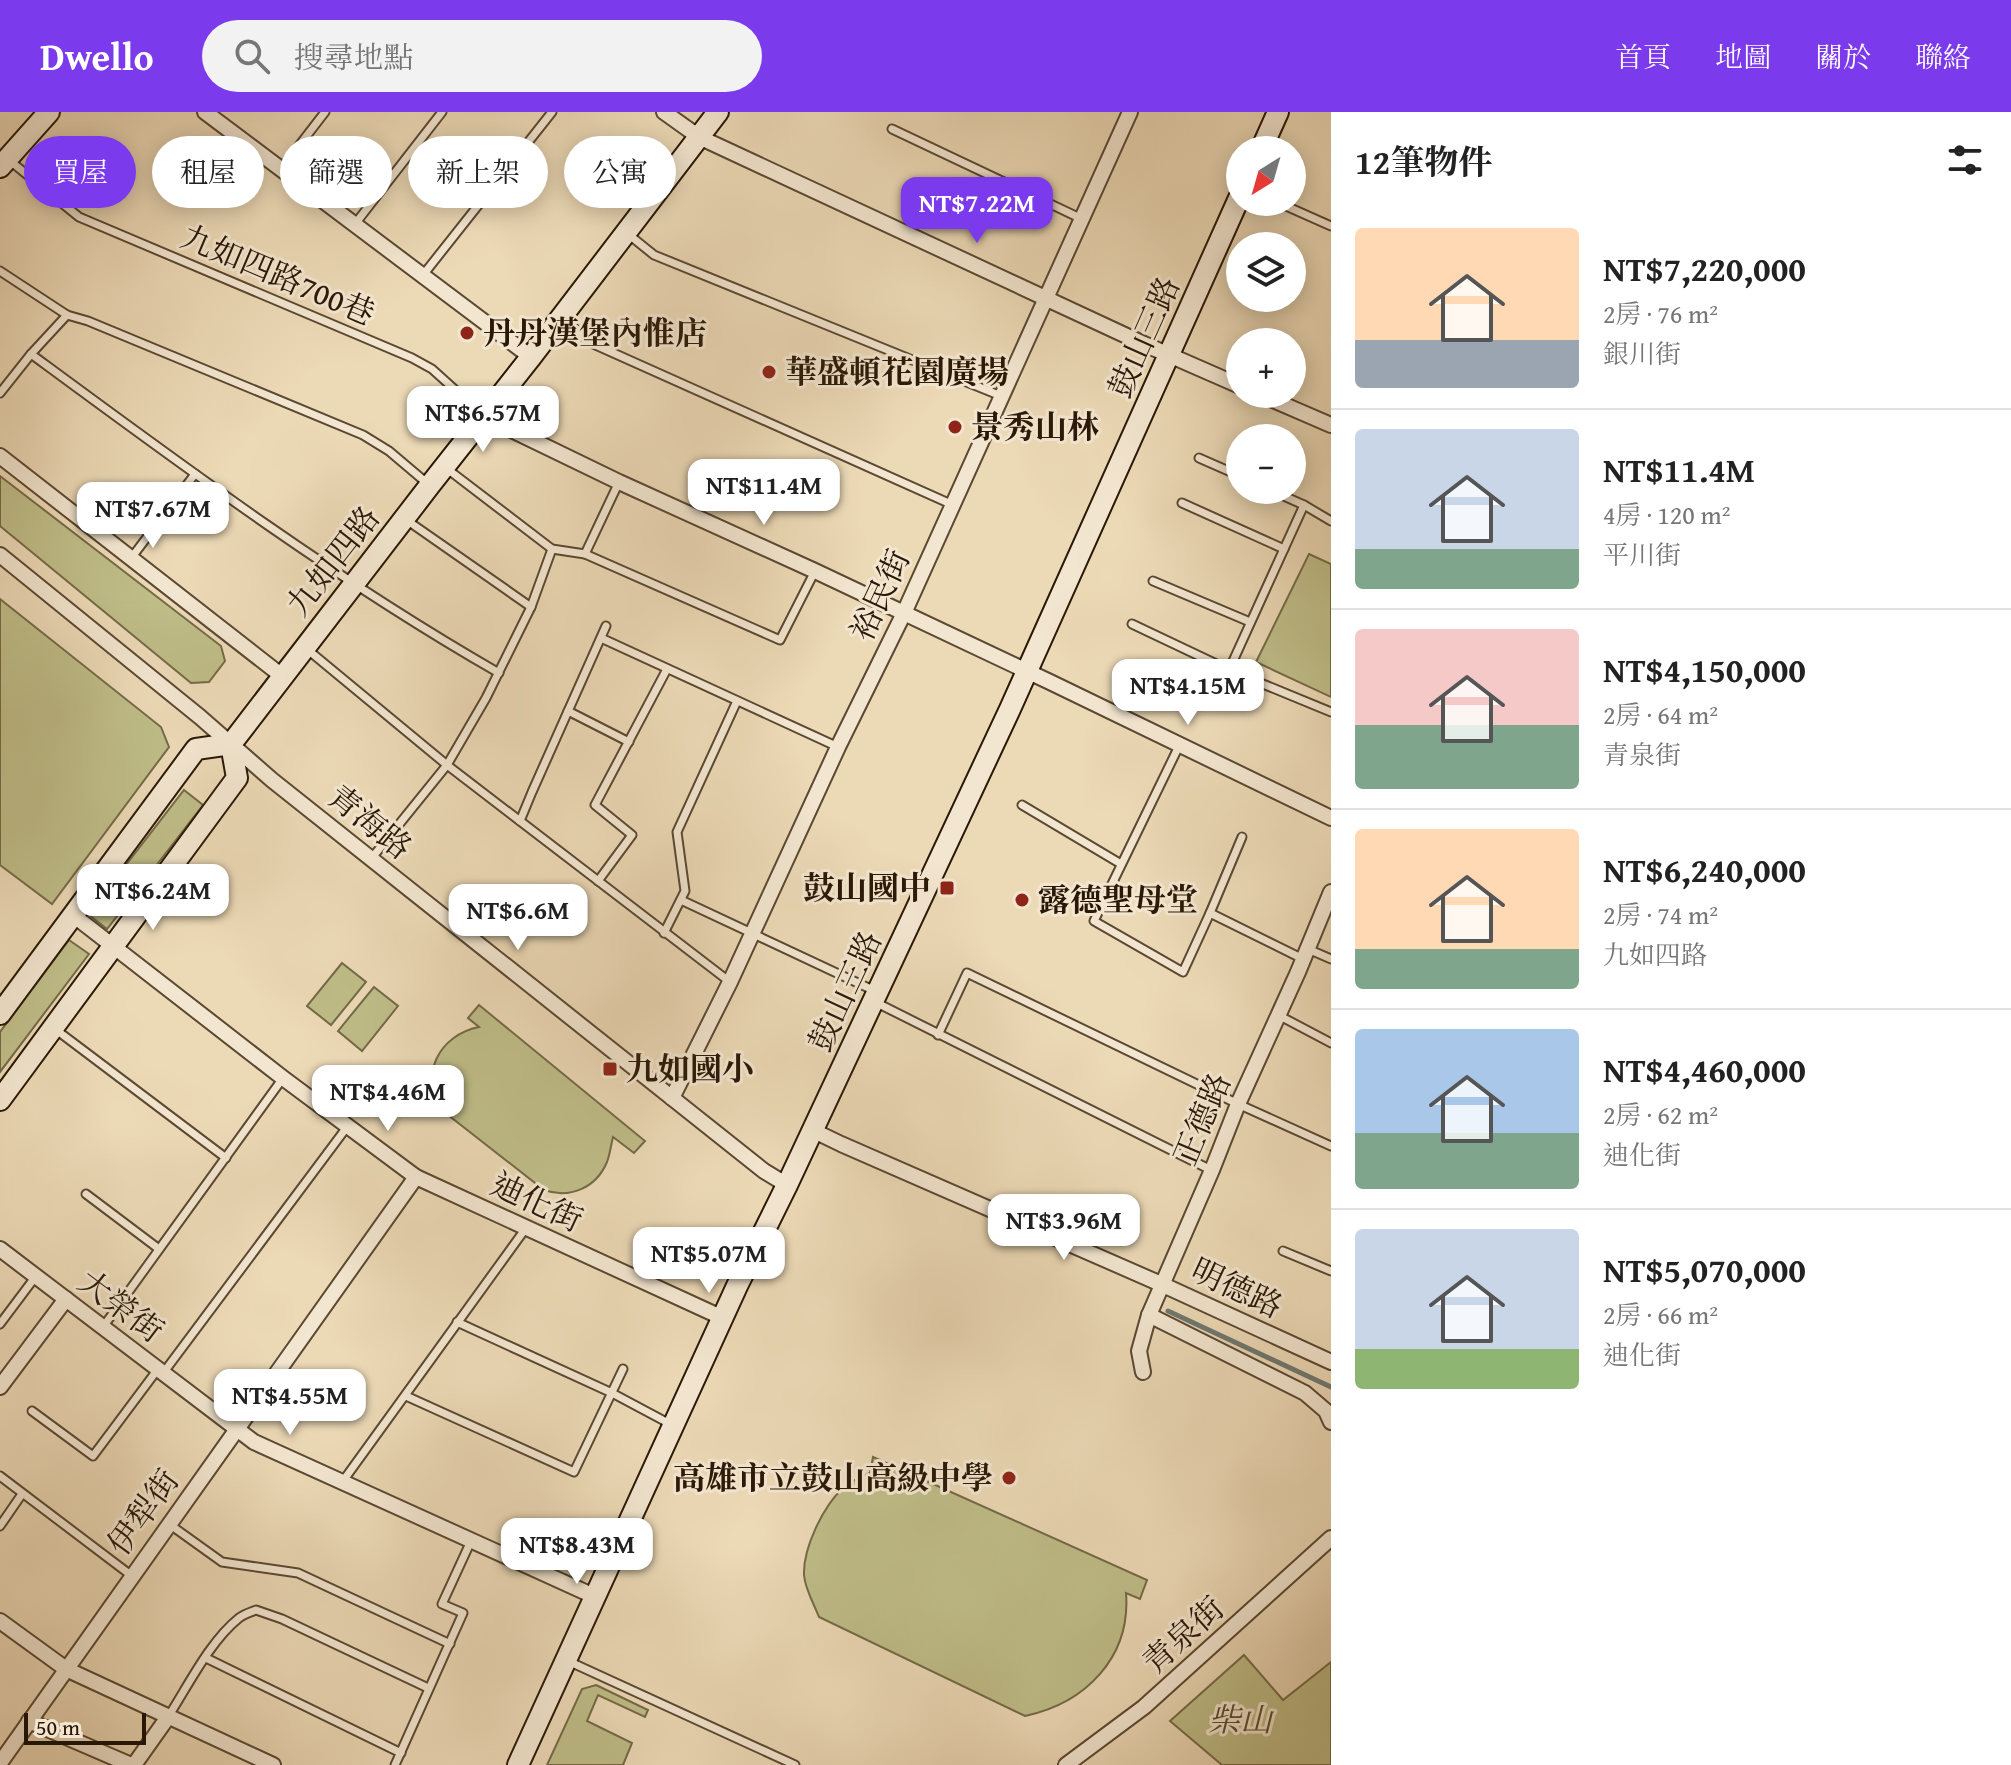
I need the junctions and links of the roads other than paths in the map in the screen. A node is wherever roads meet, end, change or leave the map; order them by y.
1 (49, 112) edge
2 (325, 112) edge
3 (442, 112) edge
4 (552, 112) edge
5 (664, 112) edge
6 (718, 112) edge
7 (1130, 112) edge
8 (1278, 112) edge
9 (209, 113) edge
10 (892, 129) dead end
11 (306, 136) edge
12 (1267, 136) edge
13 (699, 137) junction
14 (4, 163) edge
15 (280, 168) edge
16 (333, 208) edge
17 (1306, 215) edge
18 (1231, 216) edge
19 (1082, 219) junction
20 (355, 224) junction
21 (1331, 226) edge
22 (627, 232) junction
23 (0, 271) edge
24 (423, 275) junction
25 (1047, 299) junction
26 (67, 315) junction
27 (562, 317) junction
28 (31, 354) junction
29 (1169, 355) junction
30 (531, 357) junction
31 (1226, 380) edge
32 (0, 393) edge
33 (1002, 396) junction
34 (1292, 408) edge
35 (485, 417) junction
36 (1331, 425) edge
37 (0, 456) edge
38 (1199, 458) dead end
39 (444, 467) junction
40 (1226, 470) edge
41 (195, 474) junction
42 (619, 482) junction
43 (430, 485) junction
44 (1182, 503) dead end
45 (953, 505) junction
46 (1304, 505) joint
47 (405, 519) junction
48 (1331, 521) edge
49 (552, 549) junction
50 (1284, 549) junction
51 (585, 554) junction
52 (0, 555) edge
53 (132, 557) junction
54 (815, 571) junction
55 (1153, 581) dead end
56 (353, 584) junction
57 (531, 607) junction
58 (904, 613) junction
59 (1250, 622) junction
60 (1132, 624) dead end
61 (606, 626) dead end
62 (601, 638) junction
63 (305, 647) junction
64 (667, 669) junction
65 (1229, 670) junction
66 (1027, 671) junction
67 (499, 673) junction
68 (282, 676) junction
69 (737, 701) junction
70 (568, 711) junction
71 (1331, 712) edge
72 (629, 742) junction
73 (231, 744) junction
74 (1180, 744) junction
75 (838, 747) junction
76 (447, 765) junction
77 (1022, 805) dead end
78 (1331, 818) edge
79 (520, 821) junction
80 (1242, 837) dead end
81 (371, 859) junction
82 (1121, 864) junction
83 (598, 881) junction
84 (1331, 892) edge
85 (681, 900) junction
86 (1210, 913) junction
87 (73, 915) junction
88 (664, 933) junction
89 (752, 934) junction
90 (114, 945) junction
91 (1306, 954) junction
92 (1331, 959) edge
93 (730, 982) junction
94 (875, 996) junction
95 (0, 1014) edge
96 (1278, 1015) junction
97 (53, 1028) junction
98 (938, 1035) junction
99 (1331, 1043) edge
100 (283, 1078) junction
101 (672, 1098) junction
102 (0, 1100) edge
103 (1238, 1104) junction
104 (347, 1127) junction
105 (812, 1130) junction
106 (1331, 1146) edge
107 (226, 1158) junction
108 (1212, 1170) junction
109 (416, 1177) junction
110 (787, 1185) junction
111 (86, 1194) dead end
112 (526, 1228) junction
113 (0, 1249) edge
114 (159, 1249) junction
115 (1283, 1251) dead end
116 (1331, 1271) edge
117 (36, 1276) junction
118 (1161, 1284) junction
119 (66, 1299) junction
120 (1149, 1315) junction
121 (723, 1318) junction
122 (457, 1322) junction
123 (0, 1324) edge
124 (103, 1327) junction
125 (1331, 1362) edge
126 (623, 1369) dead end
127 (161, 1371) junction
128 (1143, 1372) dead end
129 (0, 1387) edge
130 (612, 1393) junction
131 (406, 1396) junction
132 (32, 1411) dead end
133 (1331, 1422) edge
134 (674, 1426) junction
135 (237, 1429) junction
136 (0, 1476) edge
137 (343, 1481) junction
138 (22, 1494) junction
139 (169, 1524) junction
140 (0, 1526) edge
141 (1331, 1538) edge
142 (471, 1540) junction
143 (132, 1576) junction
144 (596, 1597) junction
145 (0, 1621) edge
146 (450, 1644) junction
147 (206, 1658) junction
148 (567, 1660) junction
149 (66, 1669) junction
150 (428, 1688) junction
151 (168, 1717) junction
152 (29, 1721) junction
153 (401, 1753) junction
154 (2, 1762) edge
155 (133, 1765) edge
156 (273, 1765) edge
157 (395, 1765) edge
158 (518, 1765) edge
159 (795, 1765) edge
160 (1066, 1765) edge

1 - 14 street
2 - 11 lane
3 - 20 lane
4 - 24 lane
5 - 13 street
6 - 13 street, 九如四路
7 - 19 street, 裕民街
8 - 12 street
9 - 15 street
10 - 19 lane
13 - 22 street, 九如四路
13 - 25 street
14 - 35 lane, 九如四路700巷
16 - 20 street
17 - 21 lane
18 - 29 street, 鼓山三路
19 - 25 street, 裕民街
20 - 24 street
22 - 27 street, 九如四路
22 - 33 lane
23 - 26 lane
24 - 30 street
25 - 29 street
25 - 33 street, 裕民街
26 - 28 lane
26 - 43 lane
27 - 30 street, 九如四路
27 - 45 lane
28 - 32 lane
28 - 41 lane
29 - 31 street
29 - 66 street, 鼓山三路
30 - 35 street, 九如四路
33 - 45 street, 裕民街
34 - 36 street
35 - 39 street, 九如四路
35 - 42 street
37 - 53 street
38 - 40 lane
39 - 43 street, 九如四路
39 - 49 lane
41 - 53 lane
41 - 56 lane
42 - 51 lane
42 - 54 street
43 - 47 street, 九如四路
44 - 50 lane
45 - 58 street, 裕民街
46 - 48 lane
46 - 50 lane
47 - 56 street, 九如四路
47 - 57 lane
49 - 51 lane
49 - 57 lane
50 - 59 lane
51 - 54 lane
52 - 73 street, 青海路
53 - 68 street
54 - 58 street
55 - 59 lane
56 - 63 street, 九如四路
56 - 67 lane
57 - 67 lane
58 - 66 street
58 - 75 street, 裕民街
59 - 65 lane
60 - 65 lane
61 - 62 lane
62 - 64 lane
62 - 70 lane
63 - 68 street, 九如四路
63 - 76 lane
64 - 69 lane
64 - 72 lane
65 - 71 lane
66 - 74 street
66 - 94 street, 鼓山三路
67 - 76 lane
68 - 73 street, 九如四路
69 - 75 lane
69 - 85 lane
70 - 72 lane
70 - 79 lane
72 - 83 lane
73 - 81 street, 青海路
73 - 87 street
73 - 90 street
74 - 78 street
74 - 82 lane
75 - 89 street, 裕民街
76 - 79 lane
76 - 81 lane
77 - 82 lane
79 - 83 lane
80 - 86 lane
81 - 101 street, 青海路
82 - 86 lane
83 - 88 lane
84 - 91 street, 正德路
85 - 88 lane
85 - 89 lane
86 - 91 lane
87 - 90 street, 迪化街
87 - 95 street
88 - 93 lane
89 - 93 street, 裕民街
89 - 94 lane
90 - 97 street
90 - 100 street, 迪化街
91 - 92 lane
91 - 96 street, 正德路
93 - 101 street, 裕民街
94 - 98 lane
94 - 105 street, 鼓山三路
96 - 99 lane
96 - 103 street, 正德路
97 - 102 street
97 - 107 lane
98 - 103 lane
98 - 108 lane
100 - 104 street, 迪化街
100 - 107 lane
101 - 110 street, 青海路
103 - 106 lane
103 - 108 street, 正德路
104 - 109 street, 迪化街
104 - 127 lane
105 - 110 street, 鼓山三路
105 - 118 street, 明德路
107 - 114 lane
108 - 118 street, 正德路
109 - 112 street, 迪化街
109 - 135 street, 伊犁街
110 - 121 street, 鼓山三路
111 - 114 lane
112 - 121 street, 迪化街
112 - 122 lane
113 - 117 street, 大榮街
114 - 124 lane
115 - 116 lane
117 - 119 street, 大榮街
117 - 123 lane
118 - 120 street, 正德路
118 - 125 street, 明德路
119 - 124 street, 大榮街
119 - 129 street
120 - 128 street, 正德路
120 - 133 street
121 - 134 street, 鼓山三路
122 - 130 lane
122 - 131 lane
124 - 127 street, 大榮街
126 - 130 lane
127 - 132 lane
127 - 135 street, 大榮街
130 - 131 lane
130 - 134 lane
131 - 137 lane
134 - 144 street, 鼓山三路
135 - 137 street, 大榮街
135 - 139 street, 伊犁街
136 - 138 lane
137 - 142 street, 大榮街
138 - 140 lane
138 - 143 lane
139 - 143 street, 伊犁街
139 - 146 lane
141 - 160 street, 青泉街
142 - 144 street, 大榮街
142 - 146 lane
143 - 149 street, 伊犁街
144 - 148 street, 鼓山三路
145 - 149 street
146 - 150 lane
147 - 150 lane
147 - 151 lane
147 - 153 lane
148 - 158 street, 鼓山三路
148 - 159 lane
149 - 151 street
149 - 152 street, 伊犁街
150 - 153 lane
151 - 155 street
151 - 156 street
152 - 154 street, 伊犁街
152 - 155 street
153 - 157 lane

